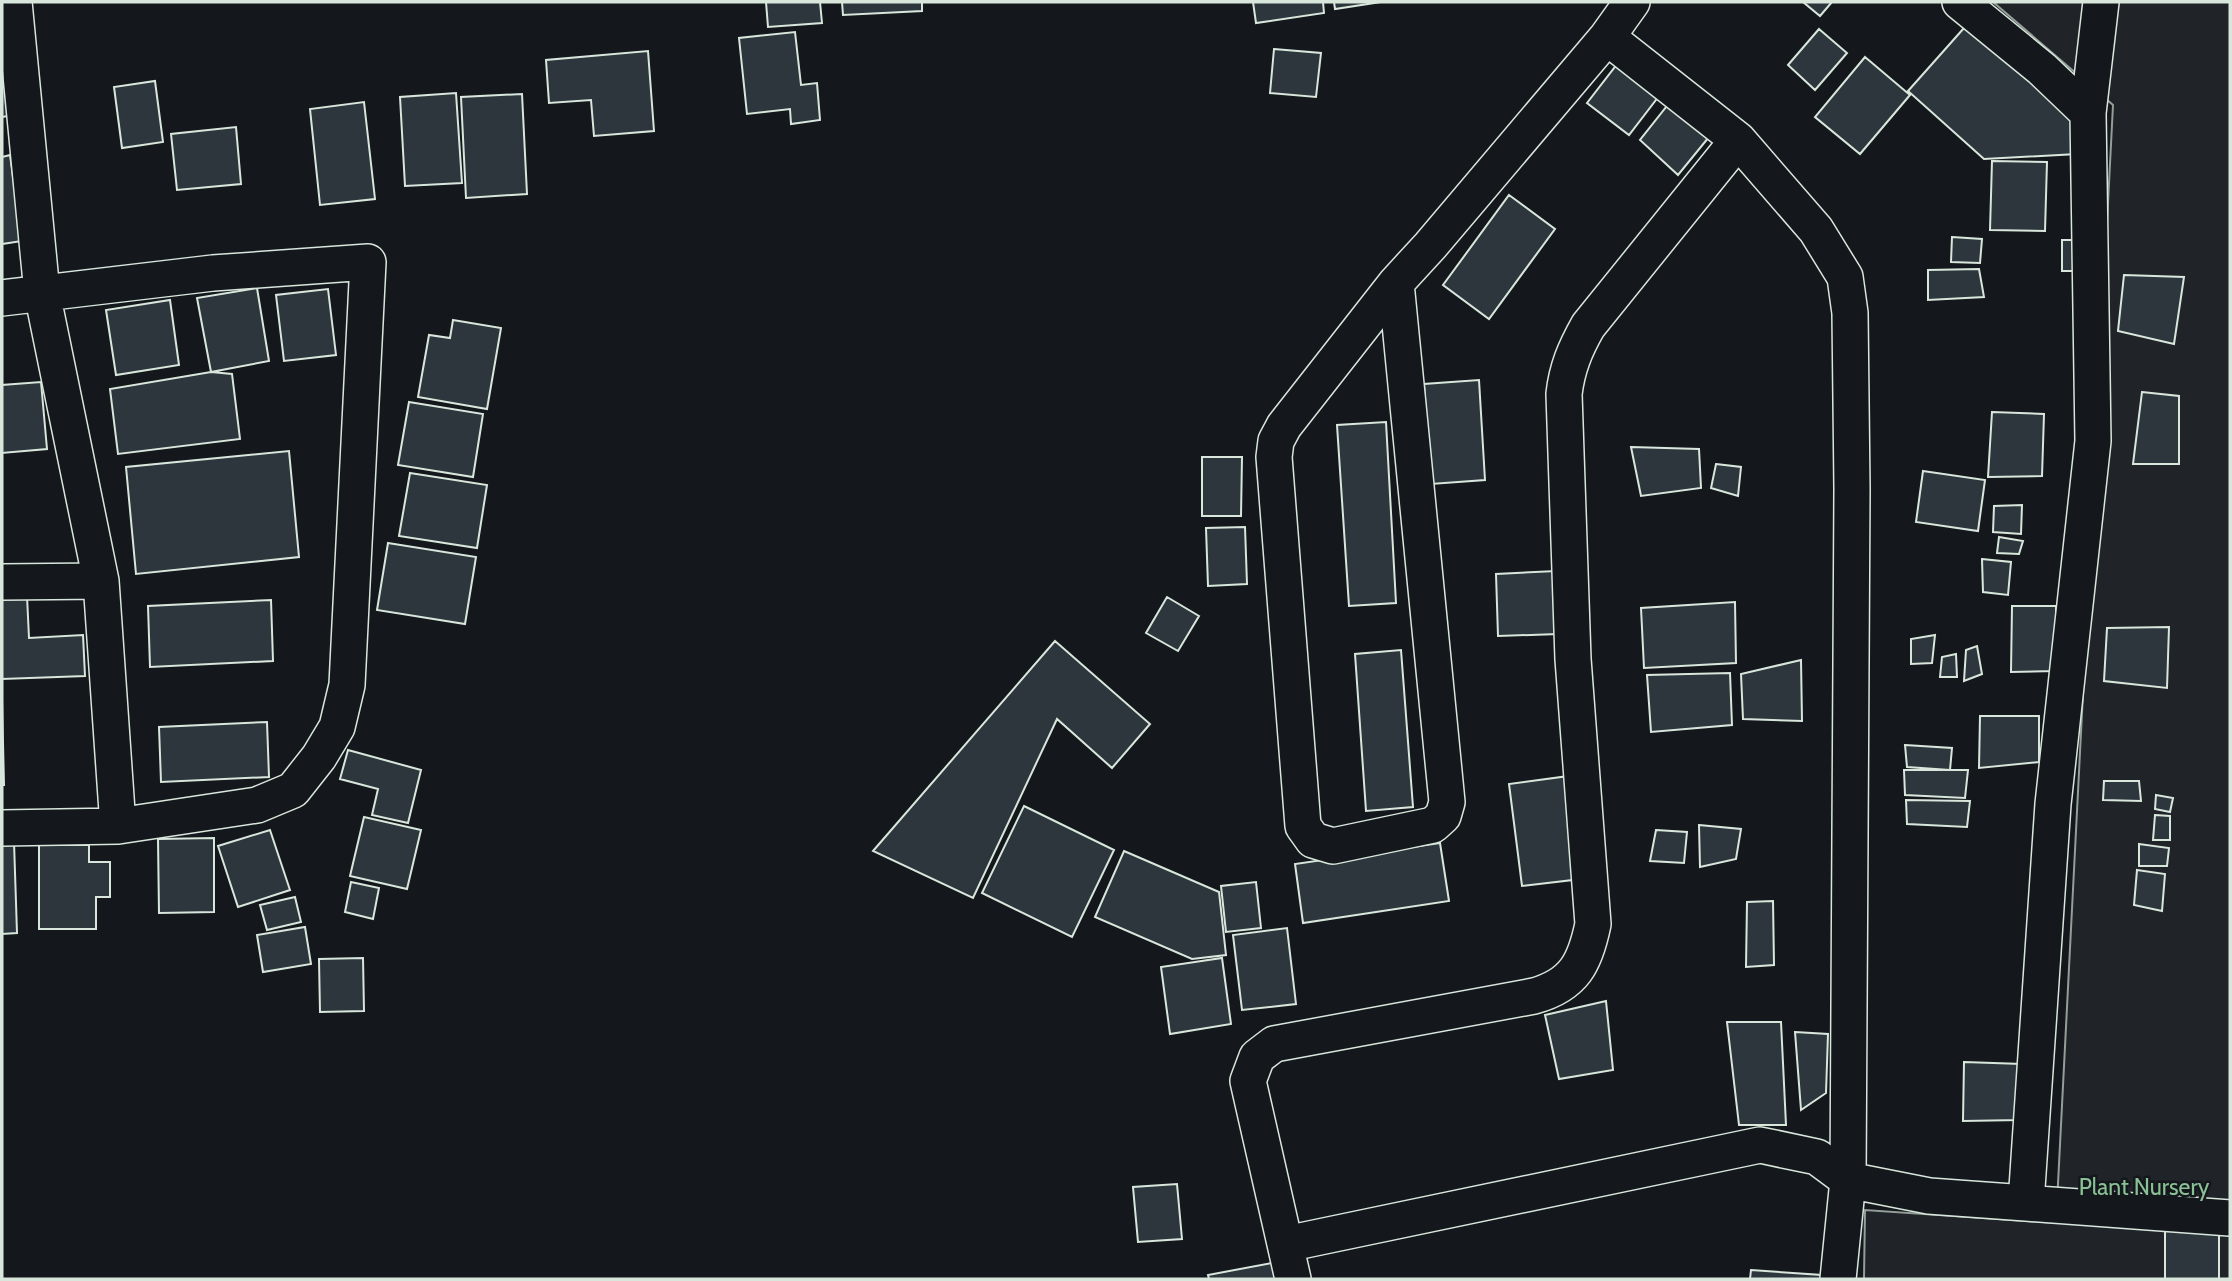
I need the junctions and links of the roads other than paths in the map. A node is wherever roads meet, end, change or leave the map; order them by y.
1 (14, 2) edge
2 (1632, 2) edge
3 (1960, 2) edge
4 (2101, 2) edge
5 (1607, 37) junction
6 (10, 38) edge
7 (2088, 113) junction
8 (1738, 140) junction
9 (1396, 283) junction
10 (42, 293) junction
11 (2, 298) edge
12 (101, 581) junction
13 (2, 582) edge
14 (118, 826) junction
15 (2, 828) edge
16 (1849, 1180) junction
17 (2026, 1203) junction
18 (2230, 1218) edge
19 (1286, 1244) junction
20 (1293, 1279) edge
21 (1838, 1279) edge

1 - 6 street
2 - 5 street
3 - 7 street
4 - 7 street
5 - 8 street
5 - 9 street
6 - 10 street
7 - 17 street
8 - 16 street
8 - 19 street
9 - 9 street
10 - 11 street
10 - 12 street
10 - 14 street
12 - 13 street
12 - 14 street
14 - 15 street
16 - 17 street
16 - 19 street
16 - 21 street
17 - 18 street
19 - 20 street

